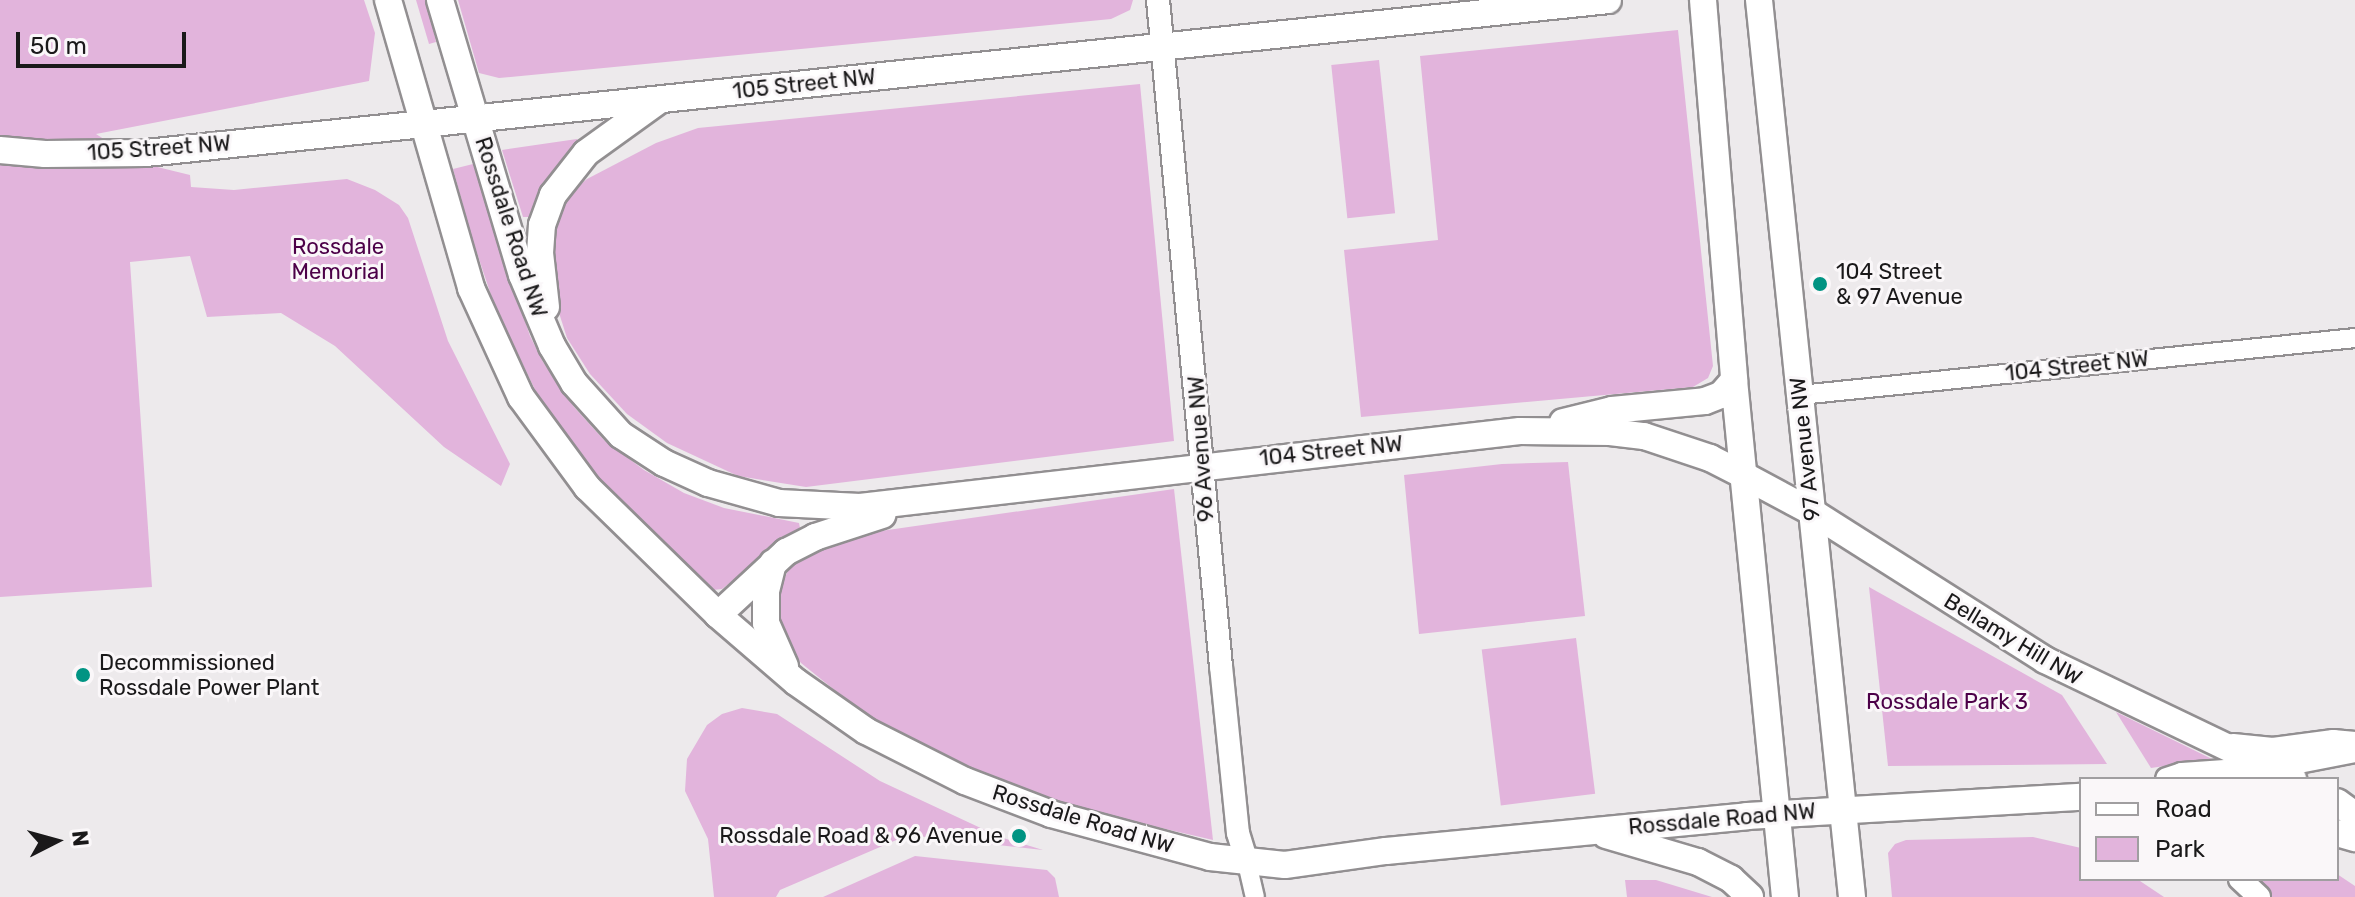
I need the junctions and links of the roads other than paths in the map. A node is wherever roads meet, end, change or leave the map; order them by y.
1 (388, 0) edge
2 (440, 0) edge
3 (1158, 0) edge
4 (1608, 0) edge
5 (1703, 0) edge
6 (1759, 0) edge
7 (1163, 47) junction
8 (660, 99) junction
9 (476, 119) junction
10 (424, 124) junction
11 (0, 150) edge
12 (2355, 338) edge
13 (552, 346) junction
14 (1734, 380) junction
15 (1800, 395) junction
16 (1520, 431) junction
17 (1204, 466) junction
18 (1745, 476) junction
19 (911, 502) junction
20 (1812, 512) junction
21 (773, 563) junction
22 (718, 615) junction
23 (796, 682) junction
24 (2216, 741) junction
25 (2355, 743) edge
26 (2355, 751) edge
27 (2268, 768) junction
28 (2173, 777) edge
29 (2288, 777) edge
30 (2079, 797) edge
31 (1843, 809) junction
32 (1776, 815) junction
33 (1591, 831) junction
34 (1247, 863) junction
35 (2242, 881) edge
36 (1255, 897) edge
37 (1750, 897) edge
38 (1785, 897) edge
39 (1852, 897) edge
40 (2259, 897) edge

1 - 10 main road, Rossdale Road NW
2 - 9 main road, Rossdale Road NW
3 - 7 street, 96 Avenue NW
4 - 7 main road, 105 Street NW
5 - 14 main road
6 - 15 main road, 97 Avenue NW
7 - 8 main road, 105 Street NW
7 - 17 street, 96 Avenue NW
8 - 9 main road, 105 Street NW
8 - 13 main road
9 - 10 main road, 105 Street NW
9 - 13 main road, Rossdale Road NW
10 - 11 main road, 105 Street NW
10 - 22 main road, Rossdale Road NW
12 - 15 street, 104 Street NW
13 - 19 main road, Rossdale Road NW
14 - 16 main road
14 - 18 main road
15 - 20 main road, 97 Avenue NW
16 - 17 main road, 104 Street NW
16 - 18 main road, 104 Street NW
17 - 19 main road, 104 Street NW
17 - 34 street, 96 Avenue NW
18 - 20 main road, Bellamy Hill NW
18 - 32 main road
19 - 21 main road
20 - 24 main road, Bellamy Hill NW
20 - 31 main road, 97 Avenue NW
21 - 22 main road
21 - 23 main road
22 - 23 main road, Rossdale Road NW
23 - 34 main road, Rossdale Road NW
24 - 25 street
24 - 27 main road, Bellamy Hill NW
26 - 27 street
27 - 28 street
27 - 29 main road, Bellamy Hill NW
30 - 31 main road, Rossdale Road NW
31 - 32 main road, Rossdale Road NW
31 - 39 main road, 97 Avenue NW
32 - 33 main road, Rossdale Road NW
32 - 38 main road
33 - 34 main road, Rossdale Road NW
33 - 37 main road
34 - 36 street, 96 Avenue NW
35 - 40 street

